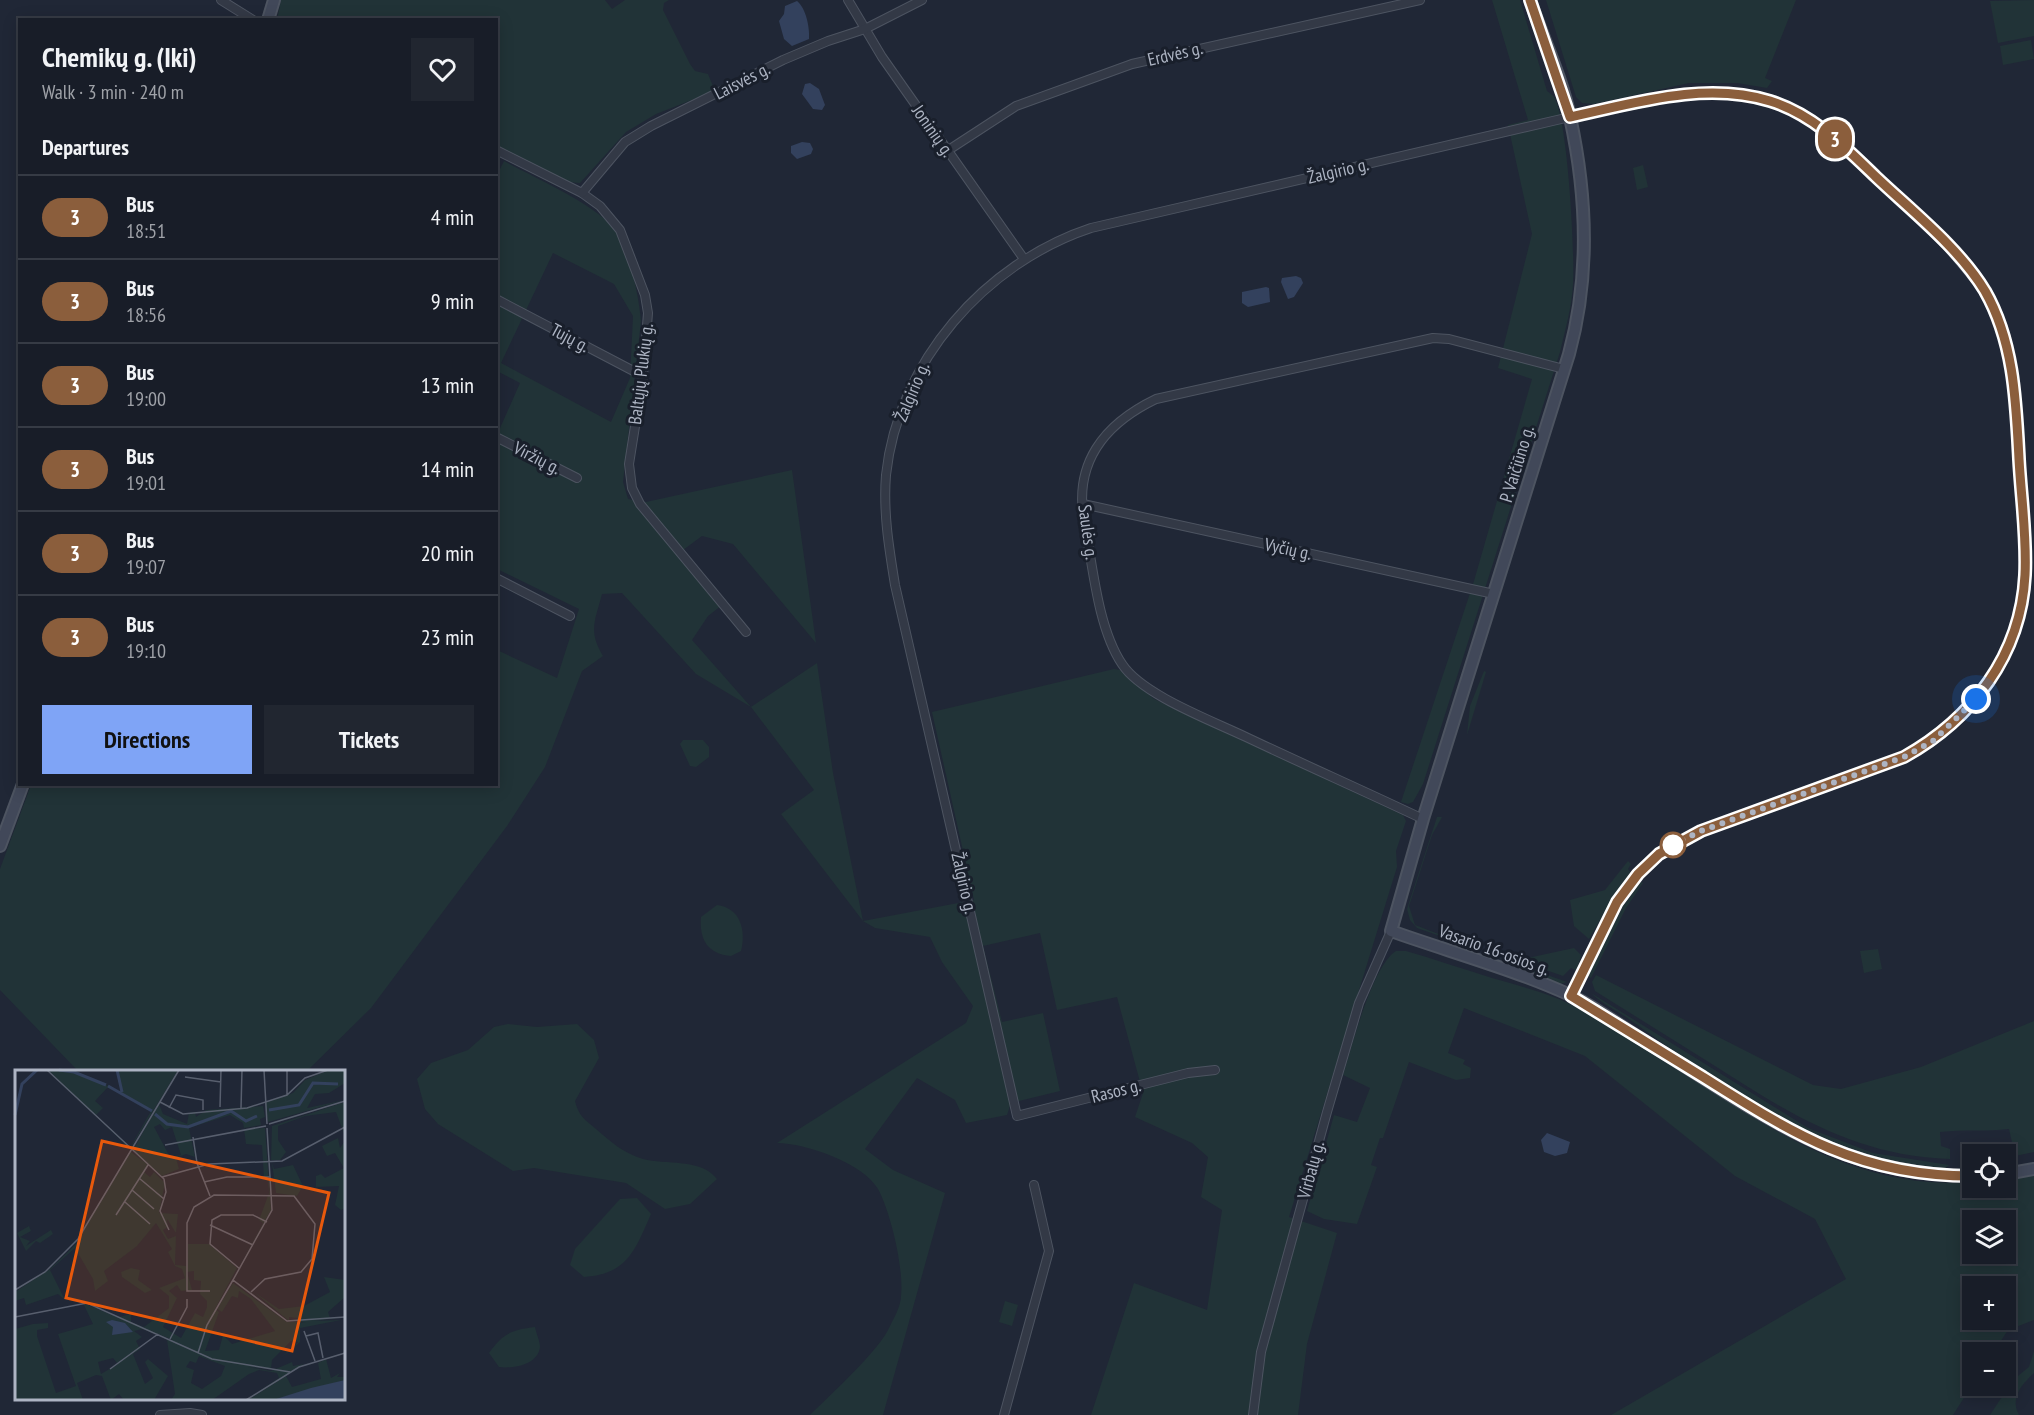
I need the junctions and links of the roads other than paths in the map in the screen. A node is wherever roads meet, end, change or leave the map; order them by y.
1 (221, 0) edge
2 (274, 0) edge
3 (848, 0) edge
4 (922, 0) edge
5 (1420, 0) edge
6 (1530, 0) edge
7 (250, 18) edge
8 (269, 18) edge
9 (865, 29) junction
10 (1570, 117) junction
11 (498, 151) edge
12 (947, 152) junction
13 (582, 193) junction
14 (1024, 259) junction
15 (498, 300) edge
16 (1564, 369) junction
17 (643, 376) junction
18 (498, 438) edge
19 (578, 478) dead end
20 (1083, 504) junction
21 (498, 579) edge
22 (1494, 594) junction
23 (570, 616) dead end
24 (746, 632) dead end
25 (22, 786) edge
26 (1423, 819) junction
27 (0, 846) edge
28 (1391, 931) junction
29 (1571, 996) junction
30 (1215, 1070) dead end
31 (1017, 1116) joint
32 (2034, 1169) edge
33 (2016, 1172) edge
34 (1962, 1175) edge
35 (1034, 1185) dead end
36 (160, 1415) edge
37 (202, 1415) edge
38 (1004, 1415) edge
39 (1253, 1415) edge

1 - 7 street
2 - 8 main road
3 - 9 street, Joninių g.
4 - 9 street, Laisvės g.
5 - 12 street, Erdvės g.
6 - 10 main road, P. Vaičiūno g.
9 - 12 street, Joninių g.
9 - 13 street, Laisvės g.
10 - 14 street, Žalgirio g.
10 - 16 main road, P. Vaičiūno g.
10 - 29 street, Žalgirio g.
11 - 13 street, Baltųjų Plukių g.
12 - 14 street, Joninių g.
13 - 17 street, Baltųjų Plukių g.
14 - 31 street, Žalgirio g.
15 - 17 street, Tujų g.
16 - 20 street, Saulės g.
16 - 22 main road, P. Vaičiūno g.
17 - 24 street, Baltųjų Plukių g.
18 - 19 street, Viržių g.
20 - 22 street, Vyčių g.
20 - 26 street, Saulės g.
21 - 23 street
22 - 26 main road, P. Vaičiūno g.
25 - 27 main road
26 - 28 main road, P. Vaičiūno g.
28 - 29 main road, Vasario 16-osios g.
28 - 39 street, Virbalų g.
29 - 34 main road, Vasario 16-osios g.
30 - 31 street, Rasos g.
32 - 33 main road
35 - 38 street
36 - 37 street

